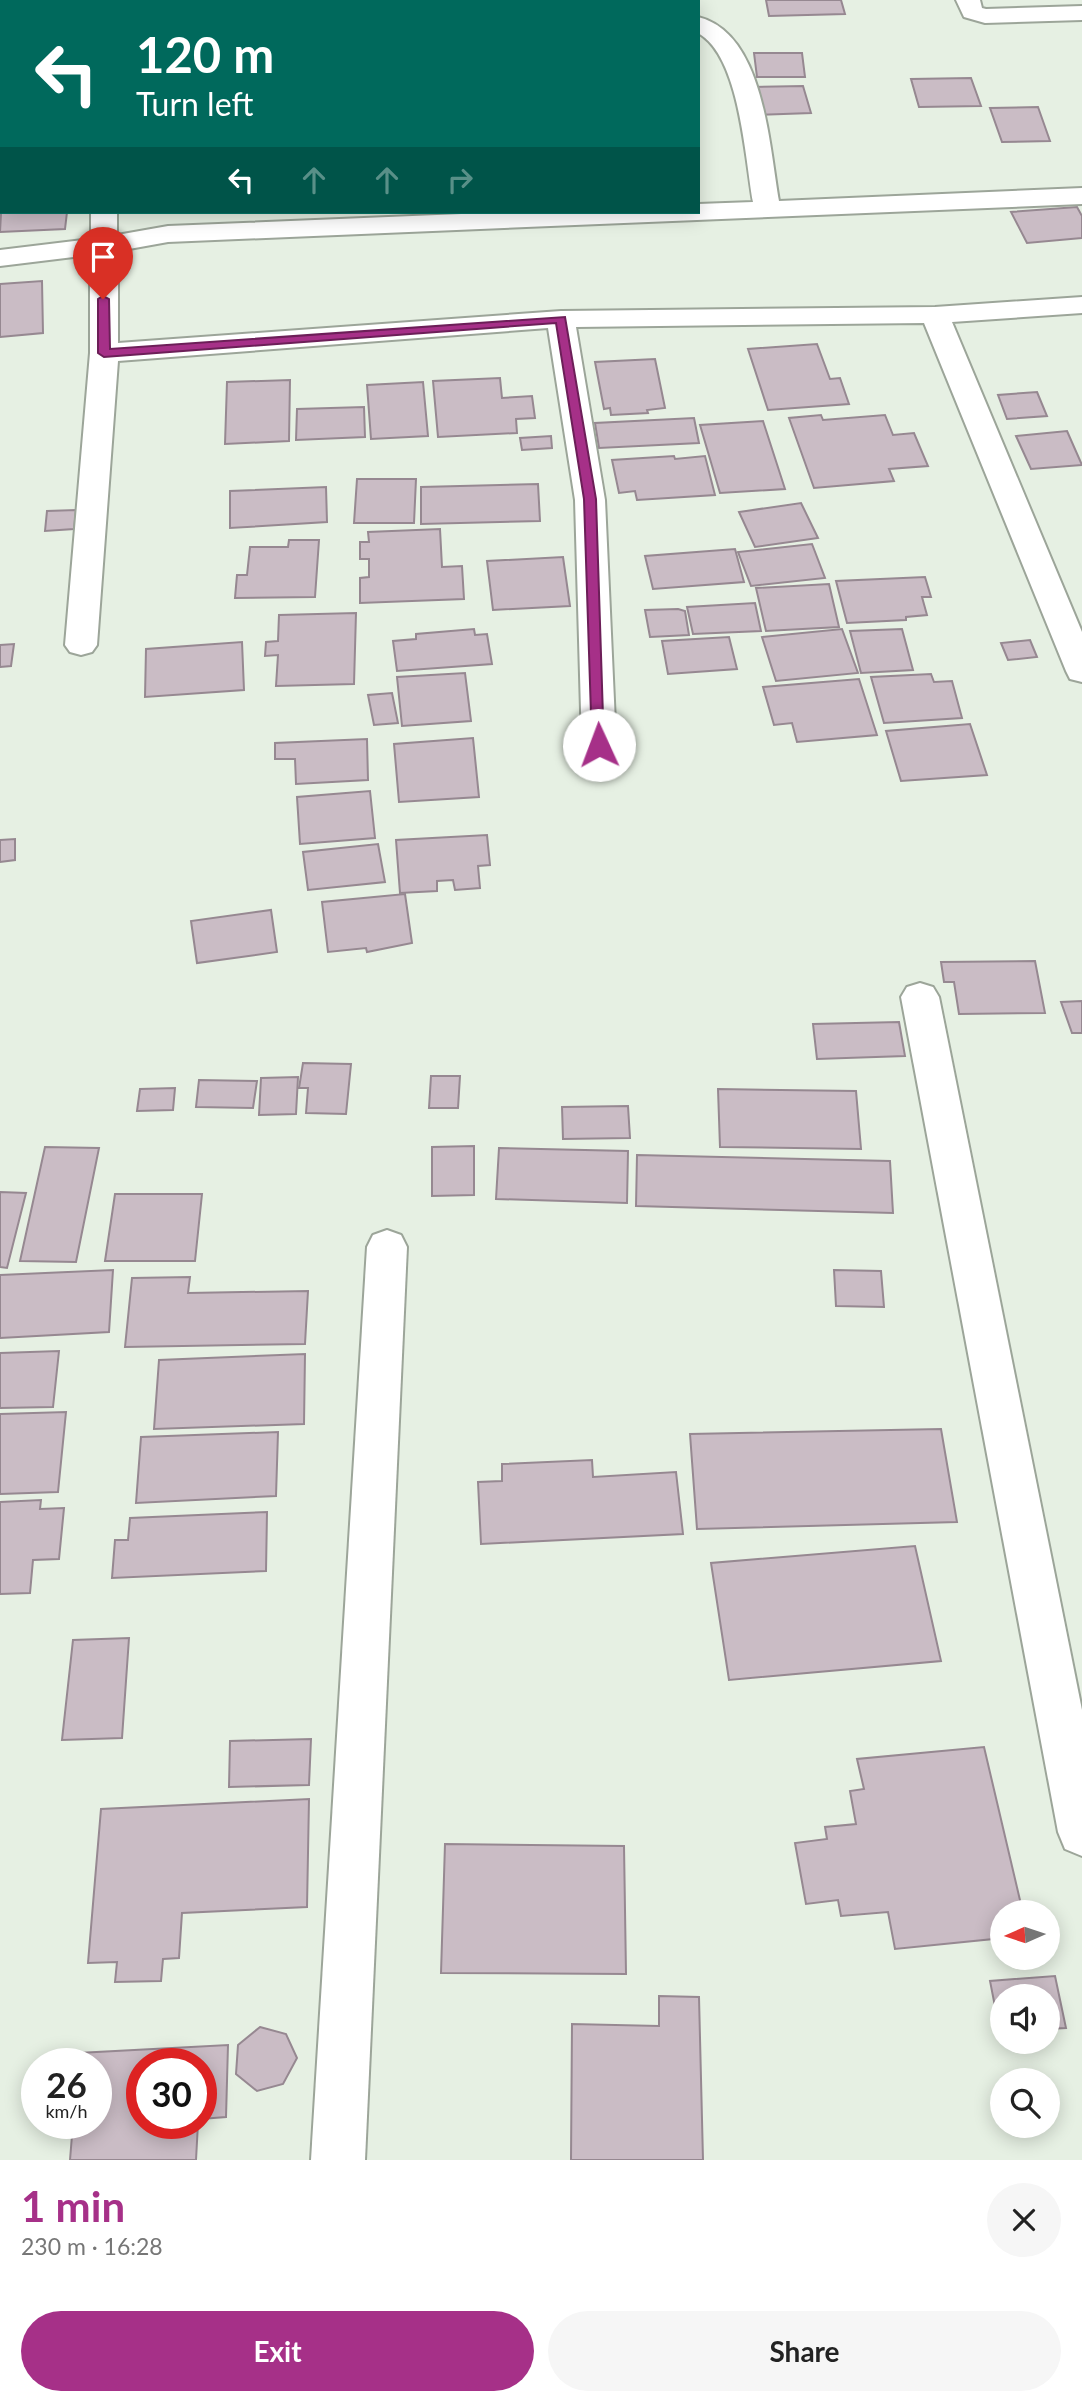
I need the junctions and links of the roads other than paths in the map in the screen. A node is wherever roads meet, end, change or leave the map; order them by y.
1 (968, 0) edge
2 (1082, 13) edge
3 (700, 25) edge
4 (1082, 196) edge
5 (768, 211) junction
6 (700, 213) edge
7 (104, 214) edge
8 (686, 214) edge
9 (102, 246) junction
10 (0, 258) edge
11 (1082, 305) edge
12 (935, 315) junction
13 (561, 319) junction
14 (104, 353) junction
15 (81, 645) dead end
16 (1082, 671) edge
17 (599, 745) dead end
18 (920, 997) dead end
19 (387, 1247) dead end
20 (1082, 1832) edge
21 (338, 2160) edge

1 - 2 street
3 - 5 street
4 - 5 street
5 - 6 street
7 - 9 street
8 - 9 street
9 - 10 street
9 - 14 street
11 - 12 street
12 - 13 street
12 - 16 street
13 - 14 street
13 - 17 street
14 - 15 street
18 - 20 street
19 - 21 street

